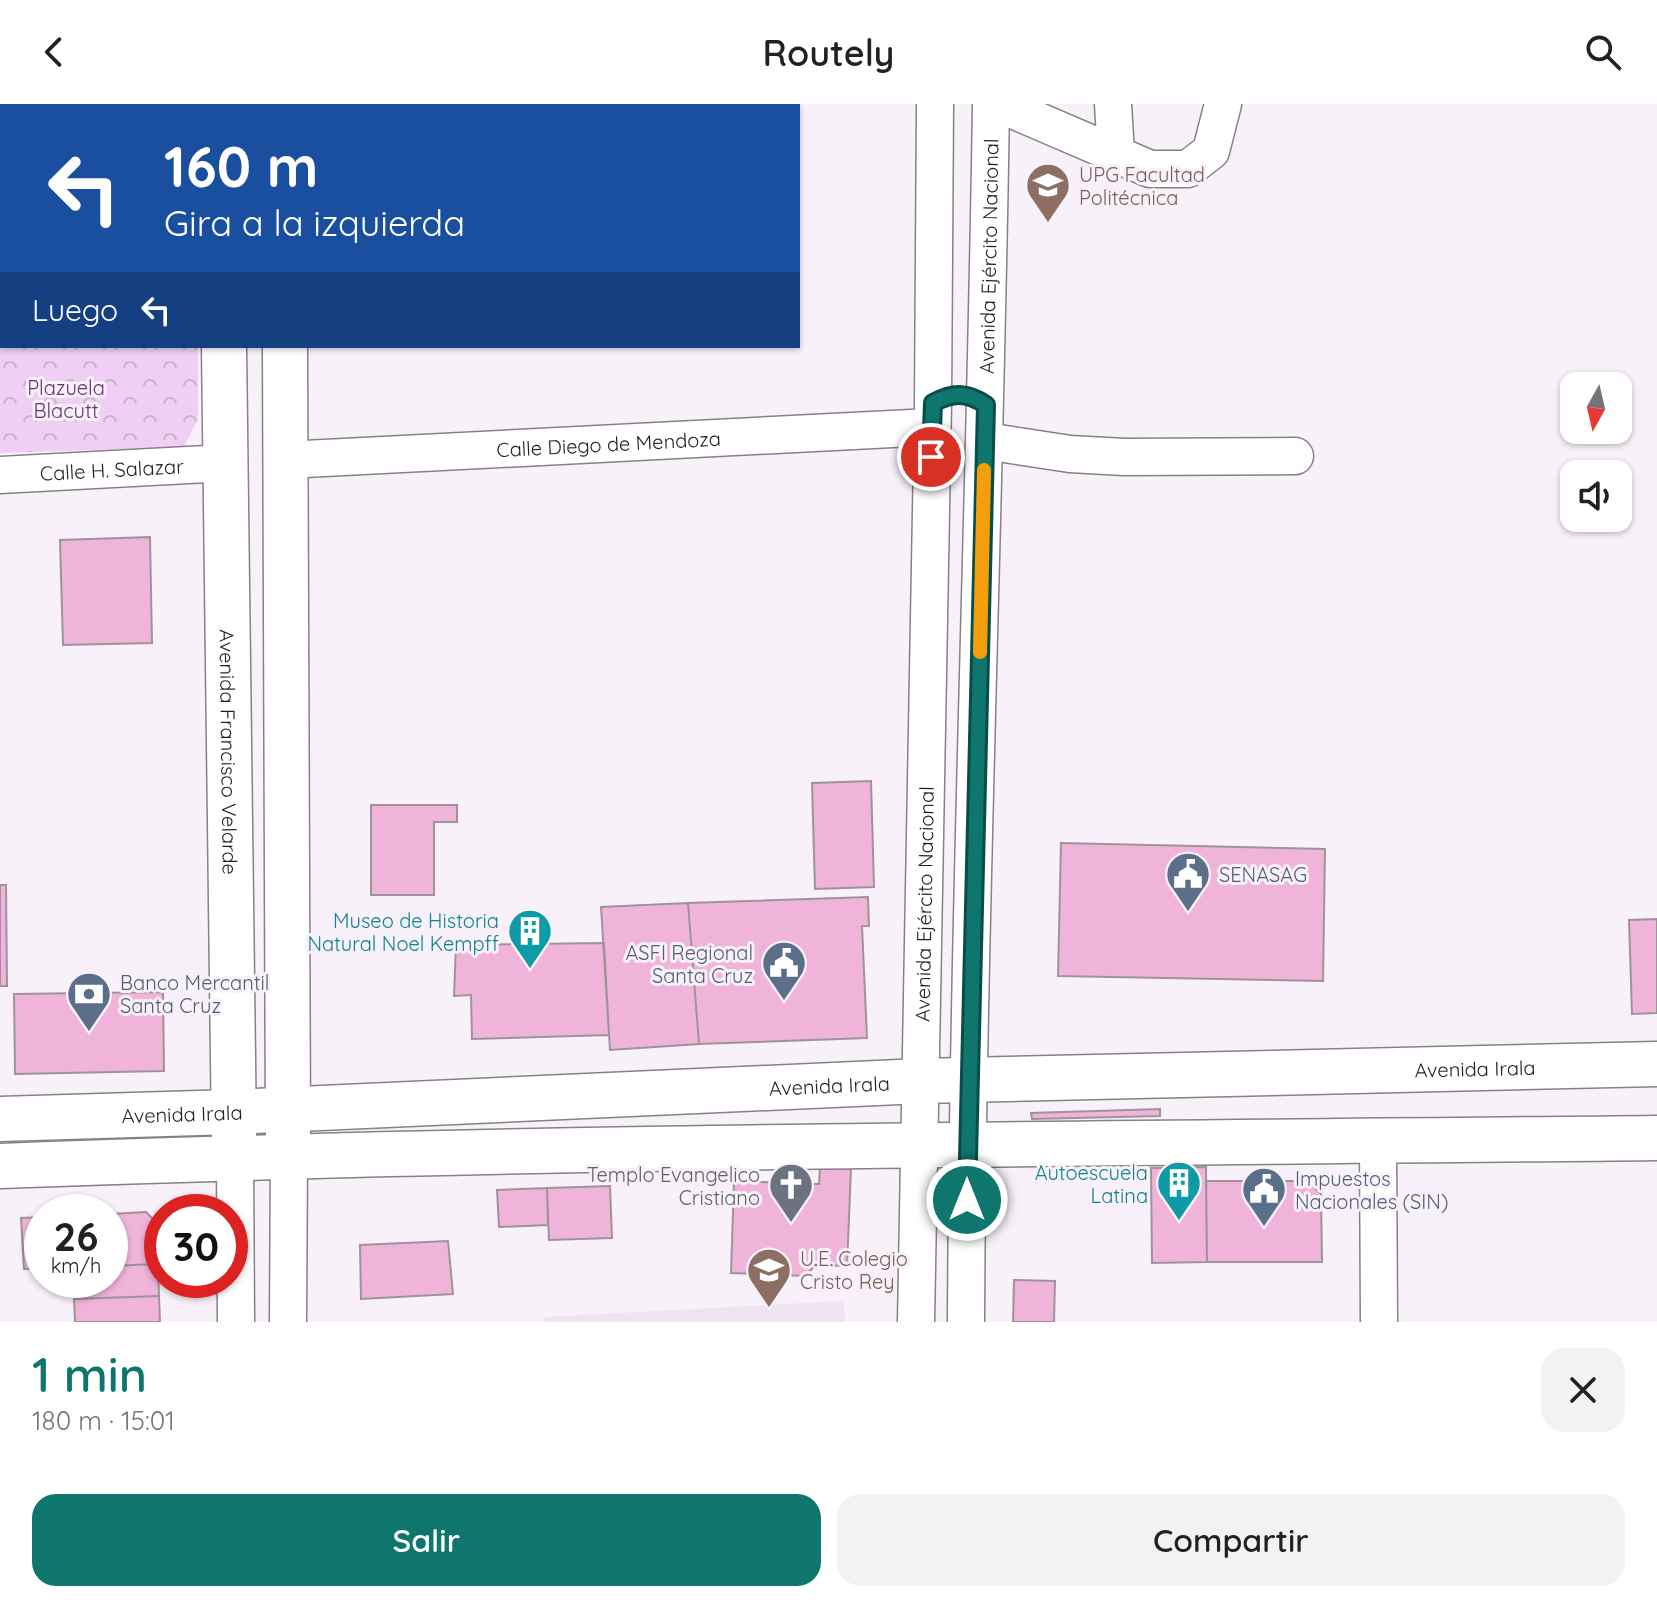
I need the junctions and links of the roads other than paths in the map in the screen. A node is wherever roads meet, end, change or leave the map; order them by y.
1 (935, 104) edge
2 (991, 104) edge
3 (999, 104) edge
4 (1113, 104) edge
5 (1223, 104) edge
6 (1116, 154) junction
7 (224, 348) edge
8 (285, 348) edge
9 (986, 405) junction
10 (932, 429) junction
11 (985, 450) junction
12 (1295, 456) dead end
13 (285, 460) junction
14 (226, 464) junction
15 (0, 475) edge
16 (1657, 1064) edge
17 (921, 1081) junction
18 (970, 1081) junction
19 (287, 1109) junction
20 (232, 1112) junction
21 (0, 1119) edge
22 (1657, 1138) edge
23 (1378, 1141) junction
24 (967, 1144) junction
25 (919, 1145) junction
26 (289, 1156) junction
27 (235, 1157) junction
28 (0, 1166) edge
29 (236, 1322) edge
30 (288, 1322) edge
31 (916, 1322) edge
32 (966, 1322) edge
33 (1379, 1322) edge

1 - 10 street, Avenida Ejército Nacional
2 - 9 street, Avenida Ejército Nacional
3 - 6 street
4 - 6 street
5 - 6 street
7 - 14 main road, Avenida Francisco Velarde
8 - 13 main road
9 - 10 street
9 - 11 street, Avenida Ejército Nacional
10 - 11 street
10 - 13 street, Calle Diego de Mendoza
10 - 17 street, Avenida Ejército Nacional
11 - 12 street
11 - 18 street, Avenida Ejército Nacional
13 - 14 main road
13 - 19 main road
14 - 15 street, Calle H. Salazar
14 - 20 main road, Avenida Francisco Velarde
16 - 18 main road, Avenida Irala
17 - 18 main road, Avenida Irala
17 - 19 main road, Avenida Irala
17 - 25 street, Avenida Ejército Nacional
18 - 24 street, Avenida Ejército Nacional
19 - 20 main road, Avenida Irala
19 - 26 main road
20 - 21 main road, Avenida Irala
20 - 27 main road, Avenida Francisco Velarde
22 - 23 main road
23 - 24 main road
23 - 33 street
24 - 25 main road
24 - 32 street, Avenida Ejército Nacional
25 - 26 main road
25 - 31 street, Avenida Ejército Nacional
26 - 27 main road
26 - 30 street
27 - 28 main road
27 - 29 street

